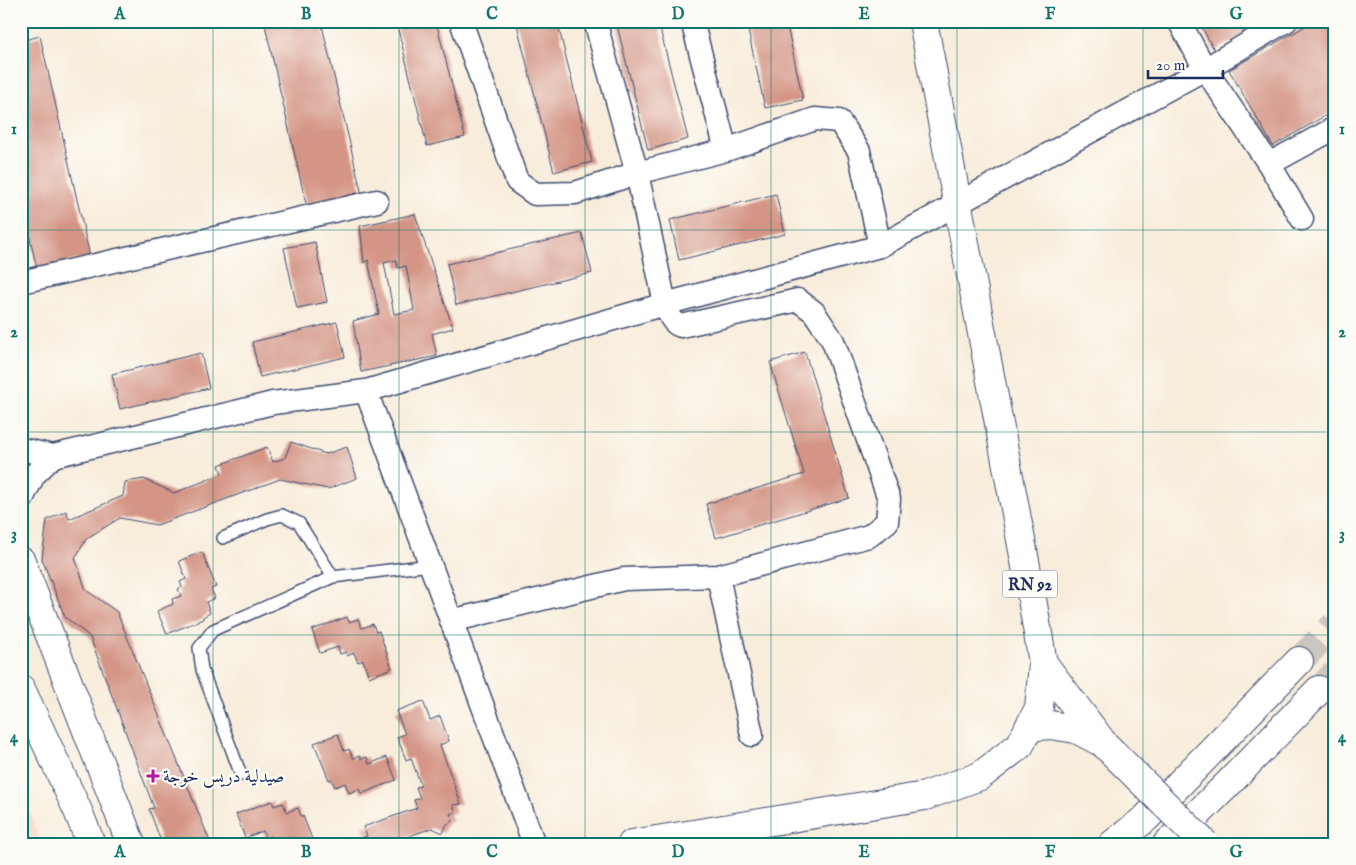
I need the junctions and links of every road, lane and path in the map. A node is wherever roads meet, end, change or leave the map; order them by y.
1 (461, 21) edge
2 (595, 21) edge
3 (692, 21) edge
4 (923, 21) edge
5 (1179, 21) edge
6 (1286, 21) edge
7 (1204, 69) junction
8 (1335, 128) edge
9 (726, 150) junction
10 (1269, 164) junction
11 (637, 174) junction
12 (377, 201) dead end
13 (957, 202) junction
14 (1302, 219) dead end
15 (880, 246) junction
16 (21, 282) edge
17 (665, 304) junction
18 (366, 392) junction
19 (21, 449) edge
20 (53, 456) junction
21 (21, 500) edge
22 (222, 538) dead end
23 (21, 561) edge
24 (430, 565) junction
25 (718, 576) junction
26 (333, 577) junction
27 (451, 621) junction
28 (1299, 662) tunnel mouth
29 (1043, 663) junction
30 (21, 689) edge
31 (1319, 690) tunnel mouth
32 (1029, 727) junction
33 (752, 735) dead end
34 (1103, 742) junction
35 (241, 775) dead end
36 (91, 844) edge
37 (131, 844) edge
38 (534, 844) edge
39 (632, 844) edge
40 (1113, 844) edge
41 (1167, 844) edge
42 (1205, 844) edge

1 - 11 street
2 - 11 street
3 - 9 street
4 - 13 main road, RN 92
5 - 7 street
6 - 7 street
7 - 10 street
7 - 13 street
8 - 10 street
9 - 11 street
9 - 15 street
10 - 14 street
11 - 17 street
12 - 16 street
13 - 15 street
13 - 29 main road, RN 92
15 - 17 street
17 - 18 street
17 - 25 street
18 - 20 street
18 - 24 street
19 - 20 street
20 - 21 street
22 - 26 lane
23 - 37 main road
24 - 26 lane
24 - 27 street
25 - 27 street
25 - 33 street
26 - 35 lane
27 - 38 street
28 - 40 main road
29 - 32 main road, RN 92
29 - 34 main road
30 - 36 main road
31 - 41 main road
32 - 34 main road
32 - 39 main road, RN 92
34 - 42 main road, bridge

